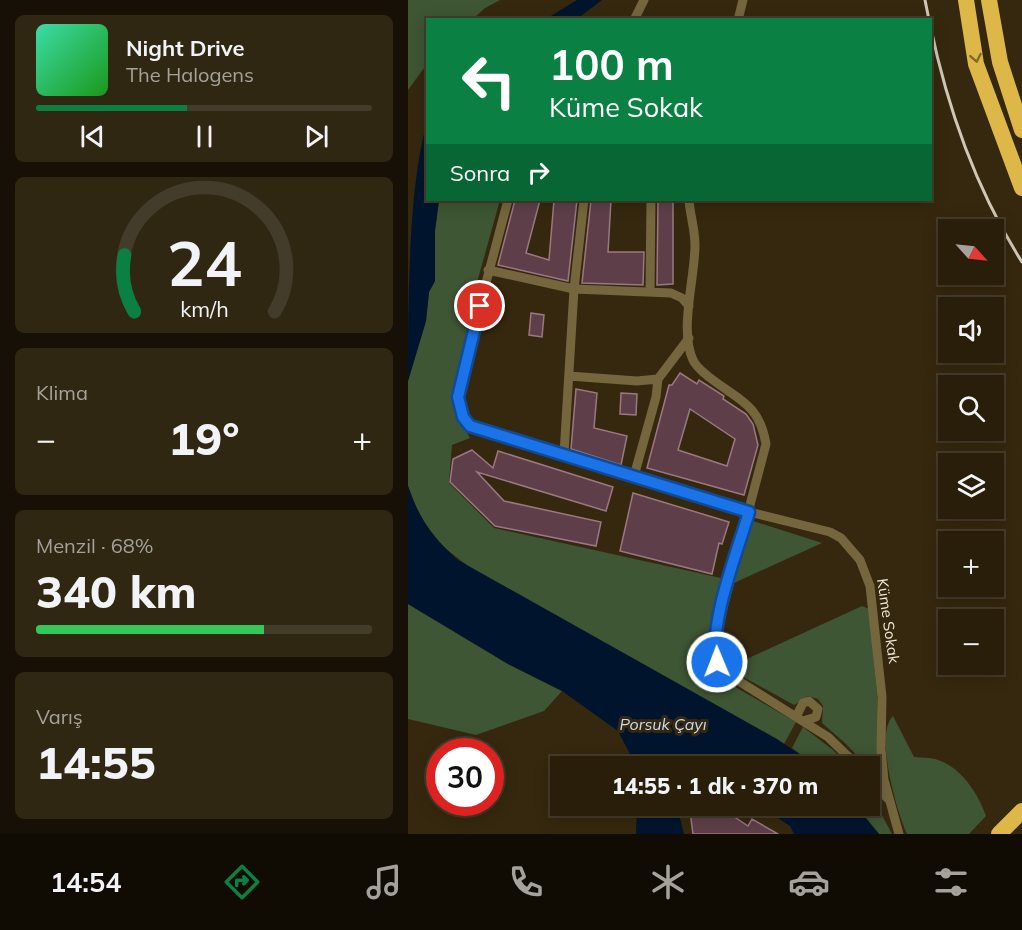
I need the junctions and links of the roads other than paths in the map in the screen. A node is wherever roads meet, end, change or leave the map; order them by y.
1 (644, 0) edge
2 (743, 0) edge
3 (966, 0) edge
4 (989, 0) edge
5 (635, 18) edge
6 (738, 18) edge
7 (1022, 130) edge
8 (1022, 188) edge
9 (508, 201) edge
10 (584, 201) edge
11 (651, 201) edge
12 (689, 201) edge
13 (488, 270) junction
14 (574, 289) junction
15 (650, 291) junction
16 (689, 306) junction
17 (689, 338) junction
18 (569, 376) junction
19 (658, 379) junction
20 (564, 454) junction
21 (634, 476) junction
22 (749, 512) junction
23 (848, 756) edge
24 (880, 791) edge
25 (889, 801) junction
26 (1022, 811) edge
27 (899, 834) edge
28 (999, 834) edge

1 - 5 street
2 - 6 street
3 -> 8 highway
4 - 7 highway
9 - 13 street, Küme Sokak
10 - 14 street
11 - 15 street
12 - 16 street
13 - 14 street
13 - 20 street, Küme Sokak
14 - 15 street
14 - 18 street
15 - 16 street
16 - 17 street
17 - 19 street
17 - 22 street
18 - 19 street
18 - 20 street
19 - 21 street
20 - 21 street, Küme Sokak
21 - 22 street, Küme Sokak
22 - 23 street
22 - 25 street, Küme Sokak
24 - 25 street
25 - 27 street, Küme Sokak
26 - 28 highway

